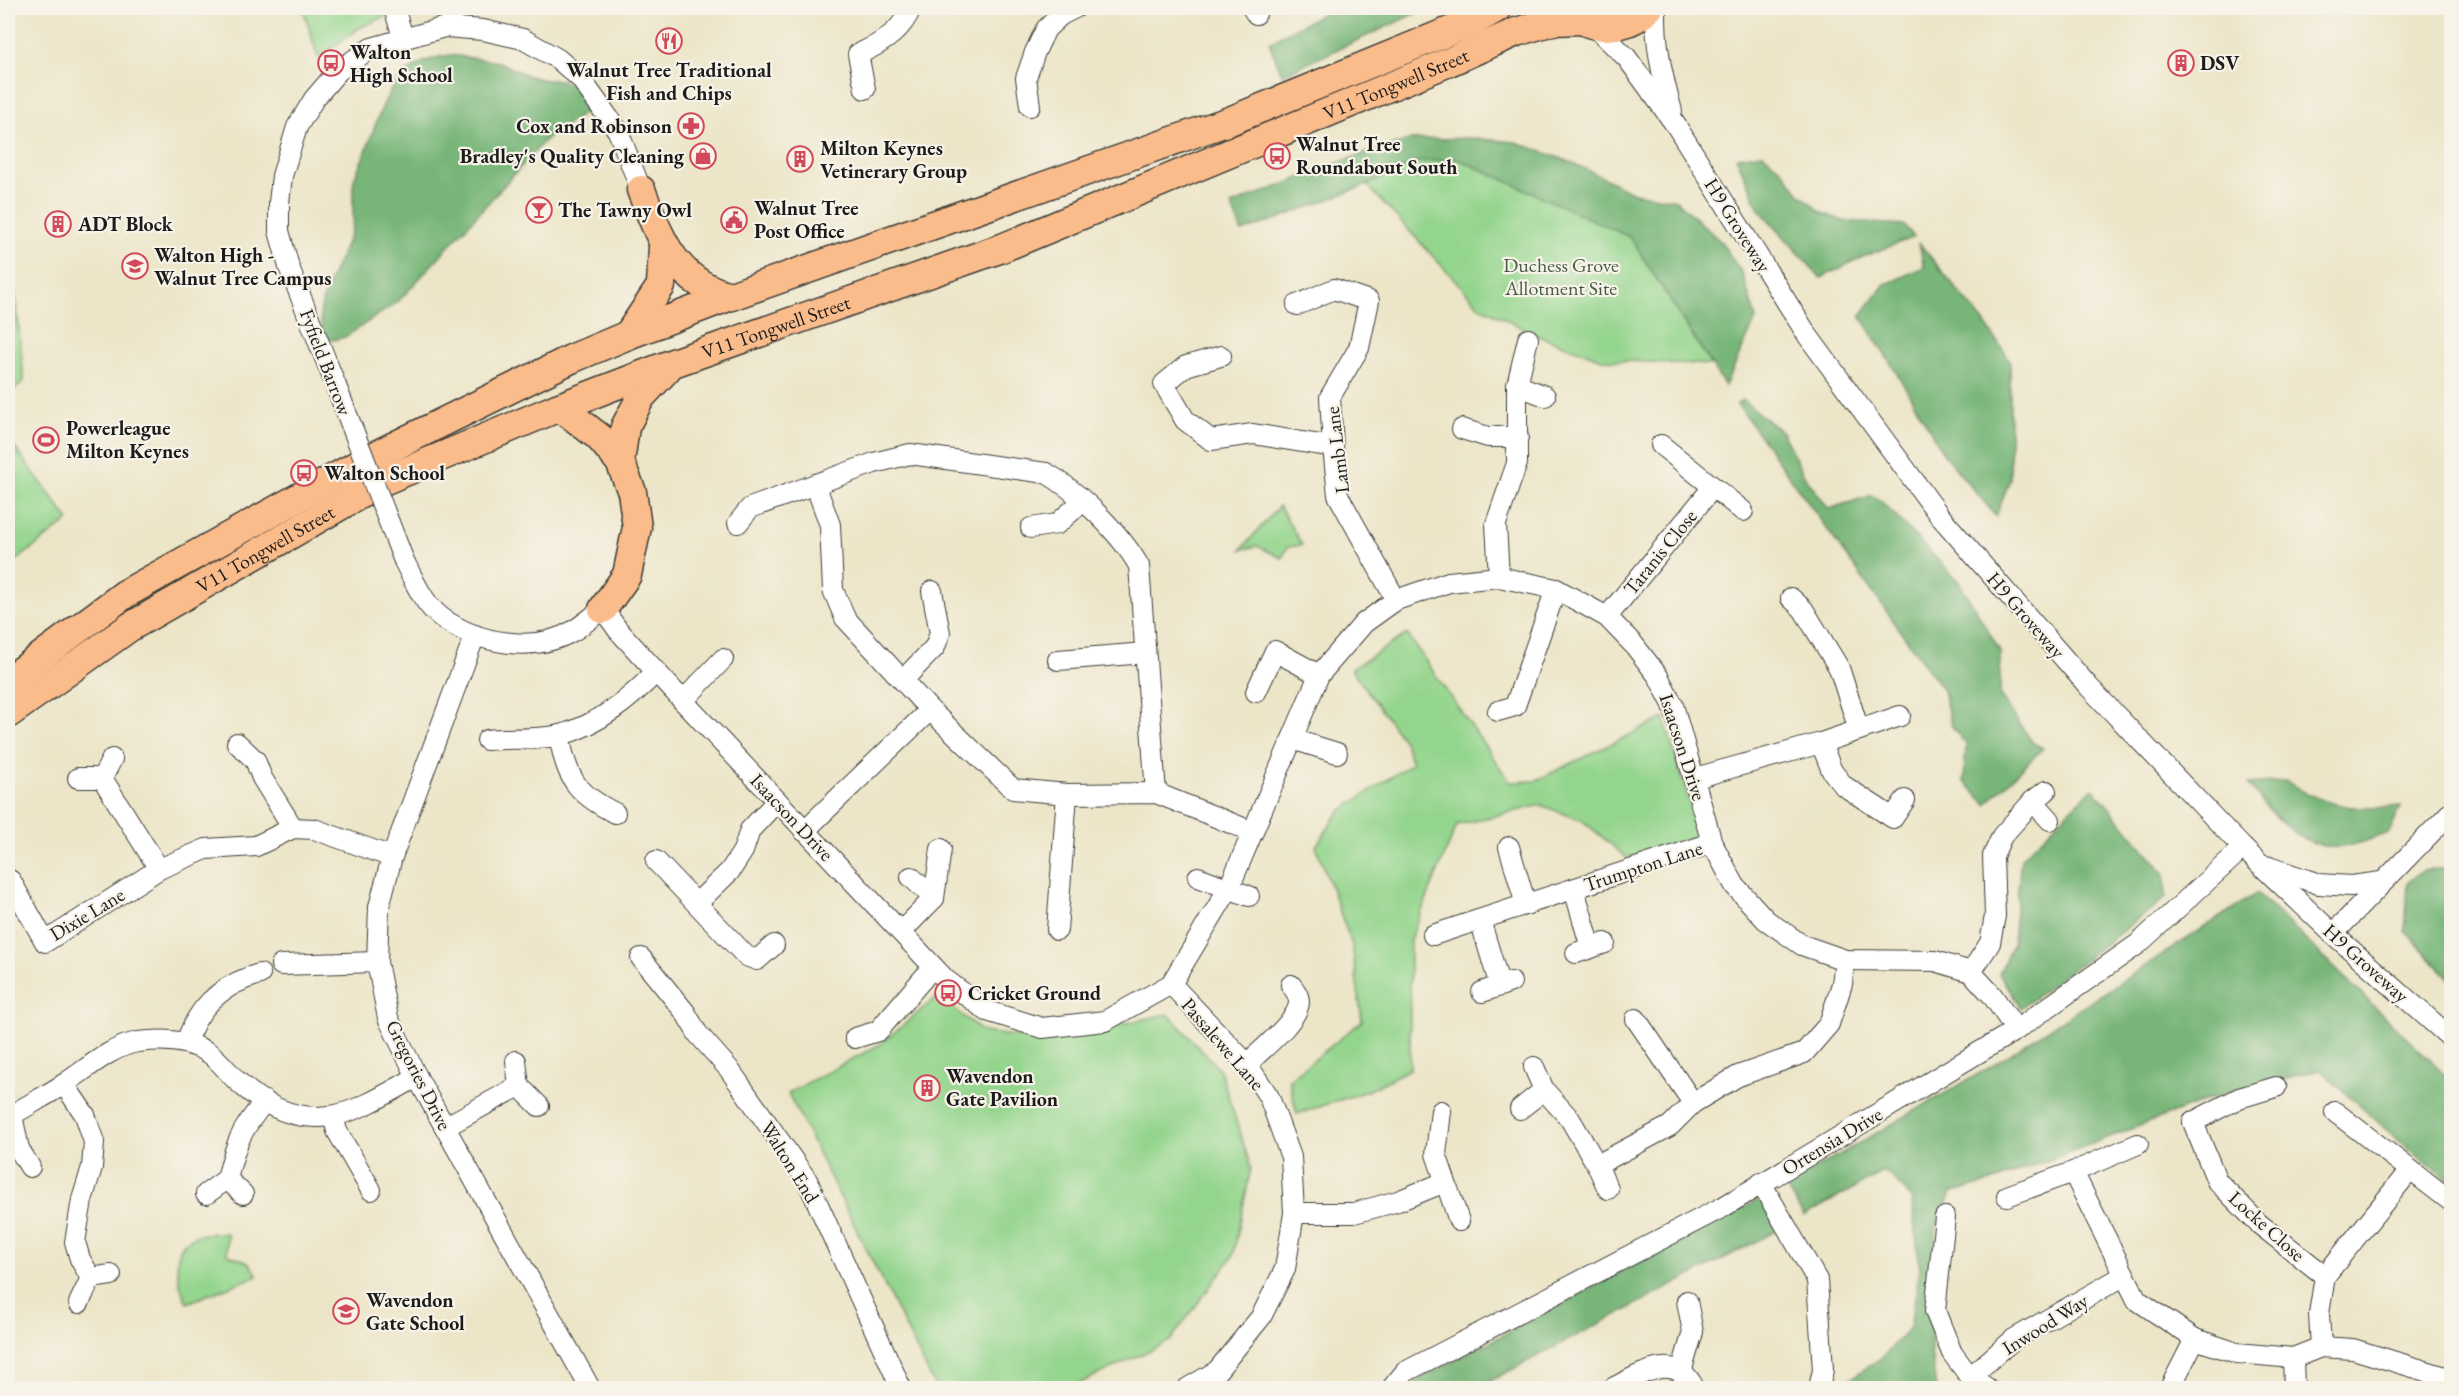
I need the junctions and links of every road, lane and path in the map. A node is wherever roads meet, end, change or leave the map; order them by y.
1 (394, 8) edge
2 (911, 8) edge
3 (1075, 8) edge
4 (1497, 8) edge
5 (1649, 8) edge
6 (1656, 8) edge
7 (1580, 17) edge
8 (403, 37) junction
9 (866, 89) dead end
10 (1030, 106) dead end
11 (1677, 127) junction
12 (641, 190) joint
13 (663, 246) junction
14 (731, 296) junction
15 (1297, 305) dead end
16 (627, 335) junction
17 (1528, 339) dead end
18 (1221, 356) dead end
19 (673, 363) junction
20 (1517, 385) junction
21 (1545, 396) dead end
22 (557, 408) junction
23 (1462, 429) dead end
24 (1518, 437) junction
25 (1661, 446) dead end
26 (1333, 447) junction
27 (620, 462) junction
28 (815, 484) junction
29 (1713, 487) junction
30 (1083, 501) junction
31 (1743, 511) dead end
32 (738, 523) dead end
33 (1030, 528) dead end
34 (1498, 577) junction
35 (1556, 590) junction
36 (932, 591) dead end
37 (1791, 598) dead end
38 (1396, 600) junction
39 (603, 609) junction
40 (1607, 617) junction
41 (475, 635) junction
42 (1144, 653) junction
43 (723, 659) dead end
44 (1058, 660) dead end
45 (656, 672) junction
46 (1319, 675) junction
47 (903, 680) junction
48 (8, 681) edge
49 (1256, 692) dead end
50 (683, 701) junction
51 (930, 710) junction
52 (1515, 710) dead end
53 (8, 714) edge
54 (1900, 716) dead end
55 (1859, 730) junction
56 (560, 735) junction
57 (1292, 739) junction
58 (487, 740) dead end
59 (237, 743) dead end
60 (1821, 743) junction
61 (1337, 753) dead end
62 (112, 759) dead end
63 (78, 778) dead end
64 (102, 778) junction
65 (1695, 778) junction
66 (1156, 793) junction
67 (1067, 794) junction
68 (1905, 800) dead end
69 (777, 801) junction
70 (2451, 811) edge
71 (615, 813) dead end
72 (2050, 820) dead end
73 (293, 828) junction
74 (804, 831) junction
75 (1253, 832) junction
76 (1712, 843) junction
77 (1509, 847) dead end
78 (2243, 848) junction
79 (941, 849) dead end
80 (392, 857) junction
81 (656, 861) dead end
82 (2260, 865) junction
83 (159, 869) junction
84 (911, 877) dead end
85 (1198, 877) dead end
86 (8, 879) edge
87 (2381, 882) junction
88 (1229, 888) junction
89 (1574, 890) junction
90 (1249, 896) dead end
91 (934, 898) junction
92 (697, 903) junction
93 (1526, 905) junction
94 (1054, 920) dead end
95 (1480, 920) junction
96 (901, 932) junction
97 (2333, 934) junction
98 (1433, 935) dead end
99 (774, 945) dead end
100 (1591, 948) dead end
101 (641, 958) dead end
102 (1845, 960) junction
103 (377, 962) junction
104 (281, 965) dead end
105 (933, 966) junction
106 (1971, 972) junction
107 (260, 974) dead end
108 (1171, 984) junction
109 (1291, 985) dead end
110 (1498, 987) dead end
111 (1636, 1018) dead end
112 (2016, 1030) junction
113 (855, 1038) dead end
114 (2451, 1039) edge
115 (186, 1043) junction
116 (516, 1061) dead end
117 (1246, 1064) junction
118 (1534, 1067) dead end
119 (417, 1077) junction
120 (64, 1084) junction
121 (519, 1086) junction
122 (2276, 1087) dead end
123 (1544, 1090) junction
124 (265, 1101) junction
125 (1693, 1103) junction
126 (539, 1106) dead end
127 (1520, 1108) dead end
128 (1441, 1111) dead end
129 (2335, 1112) dead end
130 (10, 1113) edge
131 (333, 1116) junction
132 (445, 1127) junction
133 (2138, 1144) dead end
134 (1597, 1165) junction
135 (30, 1167) dead end
136 (2410, 1170) junction
137 (2073, 1172) junction
138 (227, 1179) junction
139 (1445, 1182) junction
140 (1761, 1183) junction
141 (1608, 1189) dead end
142 (371, 1190) dead end
143 (206, 1194) dead end
144 (243, 1194) dead end
145 (2007, 1196) dead end
146 (2451, 1202) edge
147 (1294, 1213) junction
148 (1945, 1217) dead end
149 (1459, 1221) dead end
150 (111, 1275) dead end
151 (2125, 1275) junction
152 (2325, 1276) junction
153 (90, 1278) junction
154 (1687, 1301) dead end
155 (79, 1303) dead end
156 (2195, 1339) junction
157 (2321, 1347) junction
158 (2293, 1358) junction
159 (1681, 1372) junction
160 (1970, 1377) junction
161 (2451, 1379) edge
162 (590, 1389) edge
163 (901, 1389) edge
164 (1188, 1389) edge
165 (1392, 1389) edge
166 (1613, 1389) edge
167 (1694, 1389) edge
168 (1819, 1389) edge
169 (1987, 1389) edge
170 (2170, 1389) edge
171 (2294, 1389) edge

1 - 8 street
2 - 9 street
3 - 10 street
4 - 14 highway, V11 Tongwell Street
5 - 7 highway, V11 Tongwell Street
6 - 11 street, H9 Groveway
7 - 11 street, H9 Groveway
7 - 19 highway, V11 Tongwell Street
8 - 12 street, Fyfield Barrow
8 - 41 street, Fyfield Barrow, bridge
11 - 78 street, H9 Groveway
12 - 13 highway
13 - 14 highway
13 - 16 highway
14 - 16 highway, V11 Tongwell Street
15 - 26 street, Lamb Lane
16 - 48 highway, V11 Tongwell Street
17 - 20 street
18 - 26 street
19 - 22 highway, V11 Tongwell Street
19 - 27 highway
20 - 21 street
20 - 24 street
22 - 27 highway
22 - 53 highway, V11 Tongwell Street
23 - 24 street
24 - 34 street
25 - 29 street
26 - 38 street, Lamb Lane
27 - 39 highway
28 - 30 street
28 - 32 street
28 - 47 street
29 - 31 street
29 - 40 street, Taranis Close
30 - 33 street
30 - 42 street
34 - 35 street, Isaacson Drive
34 - 38 street, Isaacson Drive
35 - 40 street, Isaacson Drive
35 - 52 street
36 - 47 street
37 - 55 street
38 - 46 street, Isaacson Drive
39 - 41 street, Fyfield Barrow
39 - 45 street, Isaacson Drive
40 - 65 street, Isaacson Drive
41 - 80 street, Gregories Drive
42 - 44 street
42 - 66 street
43 - 50 street
45 - 50 street, Isaacson Drive
45 - 56 street
46 - 49 street
46 - 57 street, Isaacson Drive
47 - 51 street
50 - 69 street, Isaacson Drive
51 - 67 street
51 - 74 street
54 - 55 street
55 - 60 street
56 - 58 street
56 - 71 street
57 - 61 street
57 - 75 street, Isaacson Drive
59 - 73 street
60 - 65 street
60 - 68 street
62 - 64 street
63 - 64 street
64 - 83 street
65 - 76 street, Isaacson Drive
66 - 67 street
66 - 75 street
67 - 94 street
69 - 74 street, Isaacson Drive
69 - 92 street
70 - 87 street
72 - 106 street
73 - 80 street
73 - 83 street, Dixie Lane
74 - 96 street, Isaacson Drive
75 - 88 street, Isaacson Drive
76 - 89 street, Trumpton Lane
76 - 102 street, Isaacson Drive
77 - 93 street
78 - 82 street, H9 Groveway
78 - 112 street, Ortensia Drive
79 - 91 street
80 - 103 street, Gregories Drive
81 - 92 street
82 - 87 street
82 - 97 street, H9 Groveway
83 - 86 street, Dixie Lane
84 - 91 street
85 - 88 street
87 - 97 street
88 - 90 street
88 - 108 street, Isaacson Drive
89 - 93 street, Trumpton Lane
89 - 100 street, Trumpton Lane
91 - 96 street
92 - 99 street
93 - 95 street, Trumpton Lane
95 - 98 street, Trumpton Lane
95 - 110 street
96 - 105 street, Isaacson Drive
97 - 114 street, H9 Groveway
101 - 163 street, Walton End
102 - 106 street, Isaacson Drive
102 - 125 street
103 - 104 street
103 - 119 street, Gregories Drive
105 - 108 street, Isaacson Drive
105 - 113 street
106 - 112 street
107 - 115 street
108 - 117 street, Passalewe Lane
109 - 117 street
111 - 125 street
112 - 140 street, Ortensia Drive
115 - 120 street
115 - 124 street
116 - 121 street
117 - 147 street, Passalewe Lane
118 - 123 street
119 - 131 street
119 - 132 street, Gregories Drive
120 - 130 street
120 - 153 street
121 - 126 street
121 - 132 street
122 - 152 street, Locke Close
123 - 127 street
123 - 134 street
124 - 131 street
124 - 138 street
125 - 134 street
128 - 139 street
129 - 136 street
130 - 135 street
131 - 142 street
132 - 162 street, Gregories Drive
133 - 137 street
134 - 141 street
136 - 146 street
136 - 152 street
137 - 145 street
137 - 151 street
138 - 143 street
138 - 144 street
139 - 147 street
139 - 149 street
140 - 165 street, Ortensia Drive
140 - 168 street
147 - 164 street, Passalewe Lane
148 - 160 street
150 - 153 street
151 - 156 street
151 - 160 street, Inwood Way
152 - 157 street
153 - 155 street
154 - 159 street
156 - 158 street
156 - 170 street
157 - 158 street
157 - 161 street
158 - 171 street
159 - 166 street
159 - 167 street
160 - 169 street

